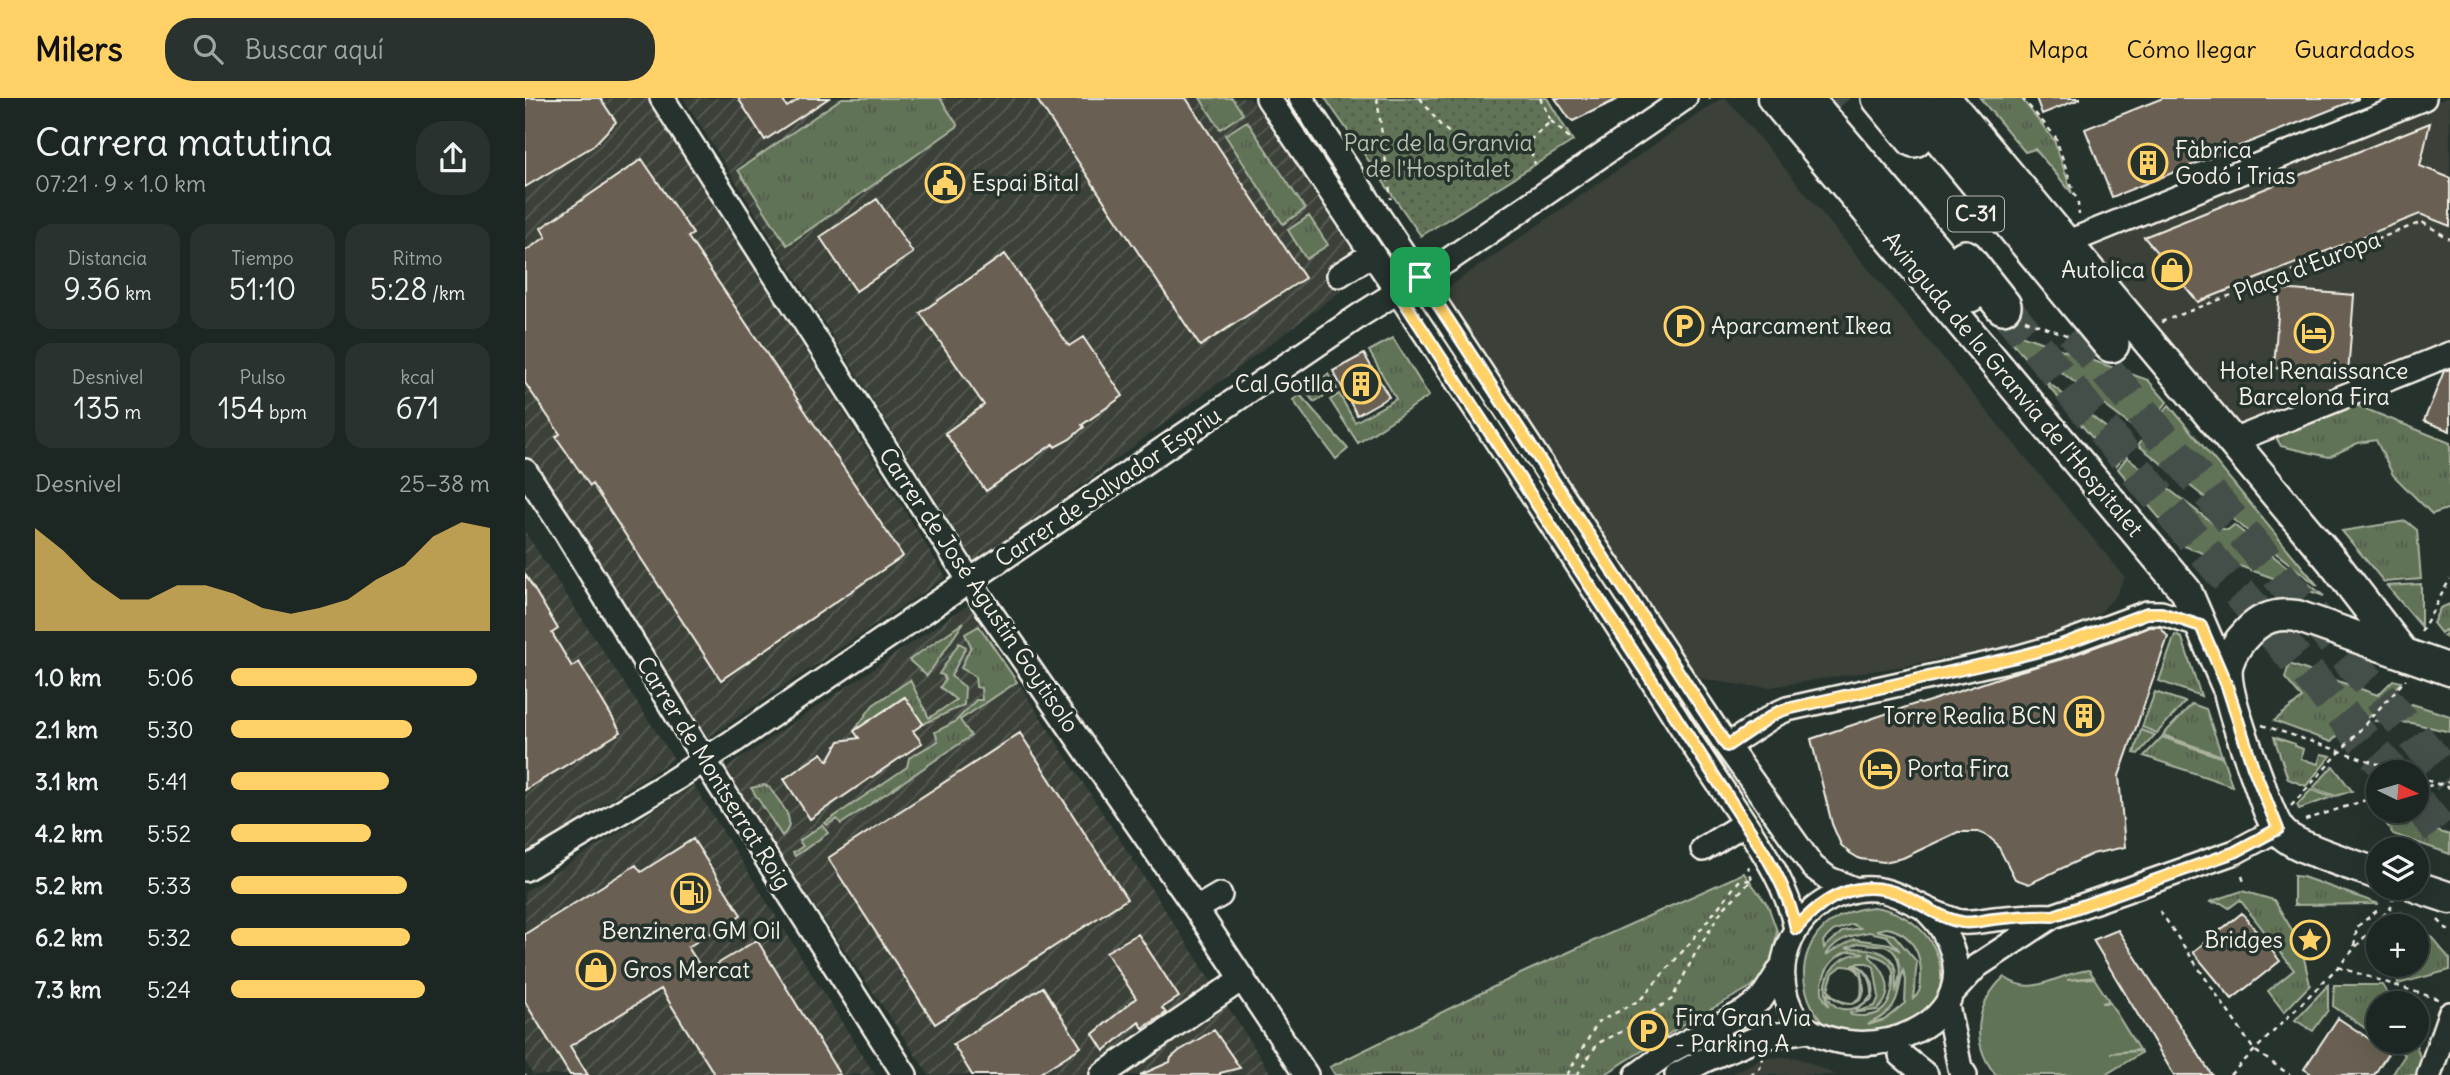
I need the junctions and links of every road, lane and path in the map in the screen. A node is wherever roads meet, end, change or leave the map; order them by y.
1 (662, 98) edge
2 (1269, 98) edge
3 (1301, 98) edge
4 (1377, 98) edge
5 (1420, 98) edge
6 (1541, 98) edge
7 (1685, 98) edge
8 (1773, 98) edge
9 (1798, 98) edge
10 (1880, 98) tunnel mouth
11 (1909, 98) edge
12 (1945, 98) edge
13 (2022, 98) edge
14 (2424, 98) edge
15 (1841, 106) tunnel mouth
16 (1551, 121) junction
17 (1573, 141) dead end
18 (1528, 142) junction
19 (1535, 164) dead end
20 (1390, 207) dead end
21 (2073, 235) junction
22 (2450, 239) edge
23 (1372, 254) junction
24 (1339, 275) dead end
25 (1420, 277) junction
26 (1398, 292) junction
27 (1970, 294) tunnel mouth
28 (2015, 313) joint
29 (2161, 322) dead end
30 (2087, 338) junction
31 (2450, 354) edge
32 (2233, 441) junction
33 (525, 471) edge
34 (2450, 579) edge
35 (970, 582) junction
36 (2201, 626) junction
37 (2411, 654) junction
38 (2450, 670) edge
39 (2227, 686) junction
40 (2262, 724) dead end
41 (1727, 746) junction
42 (2341, 751) junction
43 (705, 759) junction
44 (2367, 760) edge
45 (2429, 781) edge
46 (2450, 782) edge
47 (2438, 784) junction
48 (2429, 786) edge
49 (2450, 788) edge
50 (2366, 799) edge
51 (2290, 819) junction
52 (1745, 823) junction
53 (1703, 849) dead end
54 (1747, 861) dead end
55 (525, 869) edge
56 (2242, 876) dead end
57 (2366, 877) edge
58 (1752, 880) junction
59 (2244, 882) dead end
60 (1854, 889) junction
61 (1220, 895) dead end
62 (2429, 896) edge
63 (2449, 899) edge
64 (2380, 908) dead end
65 (1196, 909) junction
66 (1925, 909) junction
67 (2160, 911) dead end
68 (2053, 916) junction
69 (1796, 929) junction
70 (2366, 935) edge
71 (2353, 950) junction
72 (1783, 965) junction
73 (2338, 967) junction
74 (1243, 978) junction
75 (1951, 1001) junction
76 (2444, 1006) edge
77 (1803, 1031) junction
78 (2254, 1050) junction
79 (1901, 1055) junction
80 (1763, 1058) dead end
81 (1680, 1074) edge
82 (905, 1075) edge
83 (1102, 1075) edge
84 (1306, 1075) edge
85 (1567, 1075) edge
86 (1577, 1075) edge
87 (1637, 1075) edge
88 (1750, 1075) edge
89 (1926, 1075) edge
90 (1965, 1075) edge
91 (2229, 1075) edge
92 (2290, 1075) edge
93 (2430, 1075) edge

1 - 35 street, Carrer de José Agustín Goytisolo
2 - 23 street
3 - 25 street
4 - 20 path
5 - 18 path
6 - 16 path
7 - 25 street, Carrer de Salvador Espriu
8 - 36 main road, Avinguda de la Granvia de l'Hospitalet
9 - 27 highway
10 - 30 highway, C-31
11 - 30 highway
12 - 21 main road
13 - 21 path
14 - 21 street
15 - 28 highway, C-31
16 - 17 path
16 - 18 path
18 - 19 path
21 - 32 main road
22 - 29 path, Plaça d'Europa
23 - 24 street
23 - 26 street
25 - 26 street, Carrer de Salvador Espriu
25 - 41 street
26 - 35 street, Carrer de Salvador Espriu
26 - 52 street
28 - 30 path
31 - 32 street
32 - 37 main road
33 - 43 street, Carrer de Montserrat Roig
34 - 37 path
35 - 43 street, Carrer de Salvador Espriu
35 - 65 street, Carrer de José Agustín Goytisolo
36 - 39 main road, Avinguda de la Granvia de l'Hospitalet
36 - 41 street
37 - 38 main road
37 - 39 main road
37 - 42 path
39 - 51 main road
40 - 42 path
41 - 60 street
42 - 44 path
42 - 51 path
43 - 55 street, Carrer de Salvador Espriu
43 - 82 street, Carrer de Montserrat Roig
45 - 47 path
46 - 47 path
47 - 48 path
47 - 49 path
50 - 51 path
51 - 57 main road
51 - 68 street
52 - 53 street
52 - 69 street
54 - 58 path
56 - 59 path
58 - 85 path
58 - 86 path
60 - 66 street
60 - 69 street
61 - 65 street
62 - 63 main road
64 - 71 path
65 - 74 street, Carrer de José Agustín Goytisolo
66 - 68 street
66 - 75 street
67 - 78 path
68 - 75 street
69 - 72 street
70 - 71 path
71 - 73 path
72 - 77 street
72 - 87 street
73 - 76 path
73 - 78 path
74 - 83 street
74 - 84 street, Carrer de José Agustín Goytisolo
75 - 79 street
75 - 90 street
76 - 93 street
77 - 79 street
77 - 81 street
78 - 91 path
78 - 92 path
79 - 89 street
80 - 88 path

